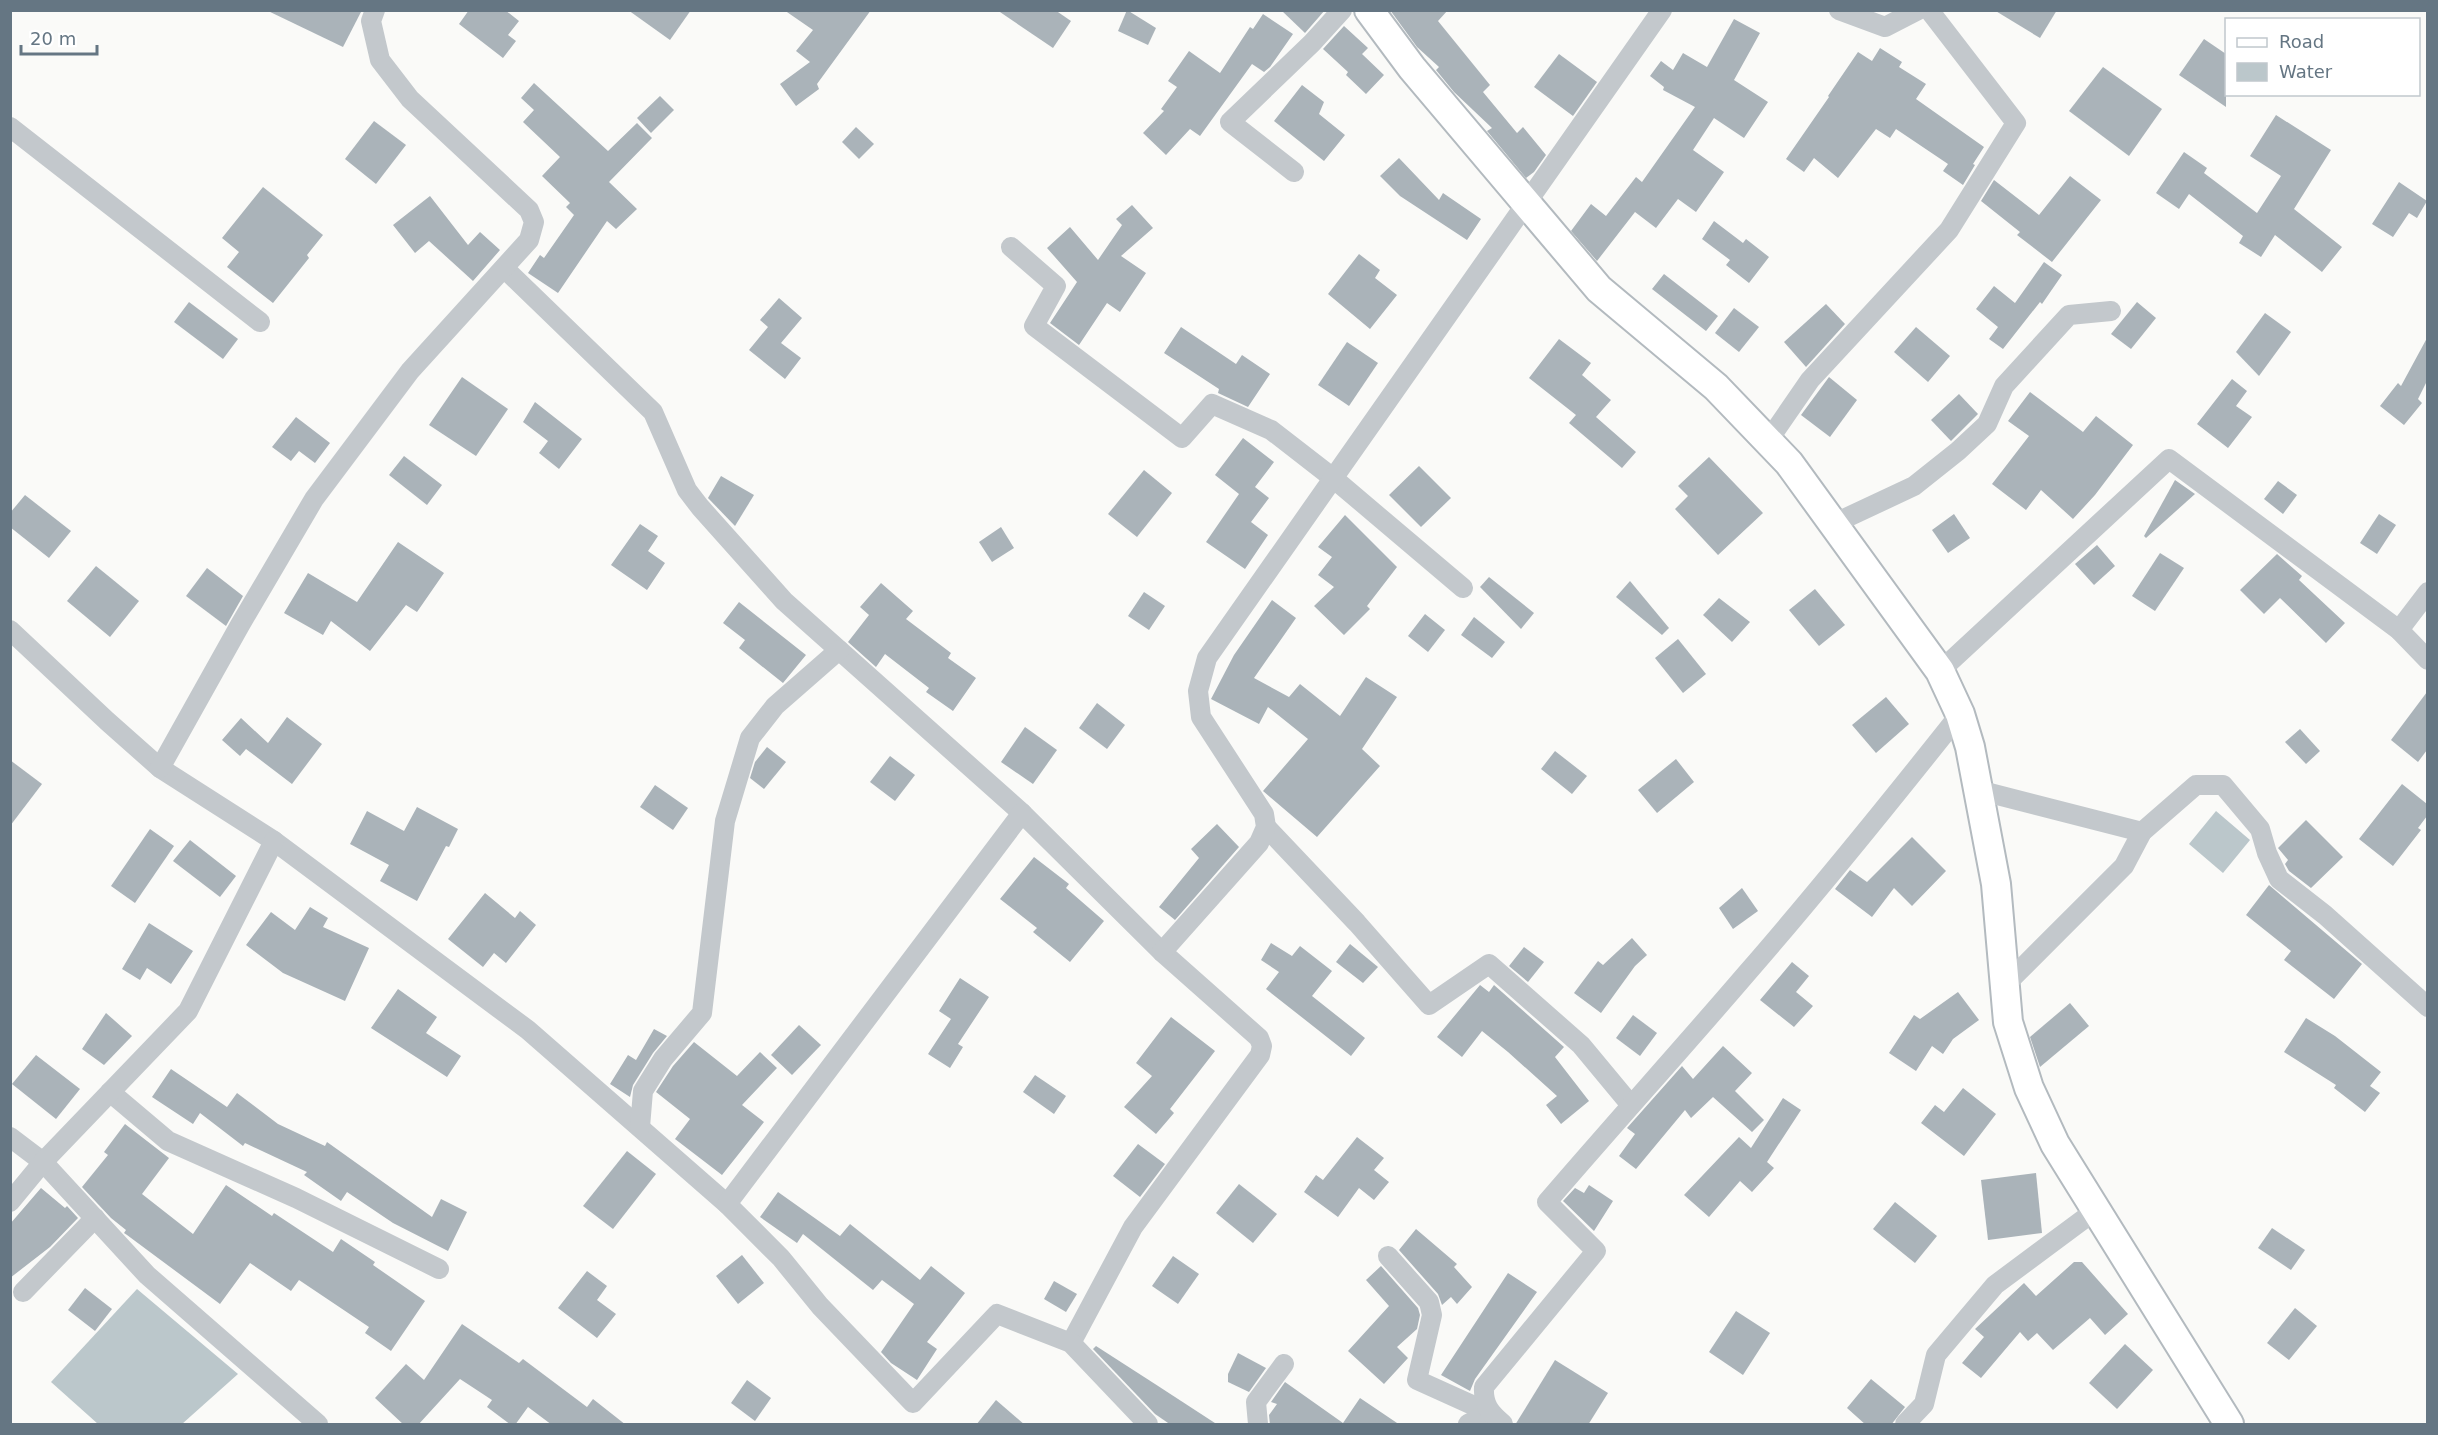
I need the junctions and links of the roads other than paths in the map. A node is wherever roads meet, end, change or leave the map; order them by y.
1 (375, 10) edge
2 (1342, 10) edge
3 (1369, 10) edge
4 (1662, 10) edge
5 (1839, 10) edge
6 (1918, 10) edge
7 (1929, 10) edge
8 (10, 127) edge
9 (1293, 172) dead end
10 (1526, 203) junction
11 (1011, 247) dead end
12 (504, 268) junction
13 (2111, 311) dead end
14 (261, 322) dead end
15 (1768, 441) junction
16 (1333, 478) junction
17 (1833, 524) junction
18 (1463, 588) dead end
19 (2427, 592) edge
20 (10, 630) edge
21 (2399, 630) junction
22 (839, 650) junction
23 (2427, 660) edge
24 (1940, 671) junction
25 (1960, 714) junction
26 (160, 768) junction
27 (1978, 790) junction
28 (1022, 813) junction
29 (1266, 827) junction
30 (2142, 832) junction
31 (274, 841) junction
32 (1162, 952) junction
33 (2005, 985) junction
34 (2427, 1007) edge
35 (110, 1092) junction
36 (1630, 1104) junction
37 (640, 1127) junction
38 (10, 1137) edge
39 (43, 1162) junction
40 (10, 1202) edge
41 (727, 1204) junction
42 (2096, 1210) junction
43 (95, 1218) junction
44 (1388, 1256) dead end
45 (439, 1269) dead end
46 (23, 1292) dead end
47 (1071, 1343) junction
48 (1284, 1364) dead end
49 (298, 1418) edge
50 (1497, 1419) edge
51 (318, 1425) edge
52 (1148, 1425) edge
53 (1258, 1425) edge
54 (1468, 1425) edge
55 (1905, 1425) edge
56 (2229, 1425) edge

1 - 12 street
2 - 9 street
3 - 10 main road
4 - 10 street
5 - 6 street
7 - 15 street
8 - 14 street
10 - 15 main road
10 - 16 street
11 - 16 street
12 - 22 street
12 - 26 street
13 - 17 street
15 - 17 main road
16 - 18 street
16 - 29 street
17 - 24 main road
19 - 21 street
20 - 26 street
21 - 23 street
21 - 24 street
22 - 28 street
22 - 37 street
24 - 25 main road
25 - 27 main road
25 - 36 street
26 - 31 street
27 - 30 street
27 - 33 main road
28 - 32 street
28 - 41 street
29 - 32 street
29 - 36 street
30 - 33 street
30 - 34 street
31 - 35 street
31 - 37 street
32 - 47 street
33 - 42 main road
35 - 39 street
35 - 45 street
36 - 50 street
37 - 41 street
38 - 39 street
39 - 40 street
39 - 43 street
41 - 47 street
42 - 55 street
42 - 56 main road
43 - 46 street
43 - 49 street
44 - 50 street
47 - 52 street
48 - 53 street
49 - 51 street
50 - 54 street

